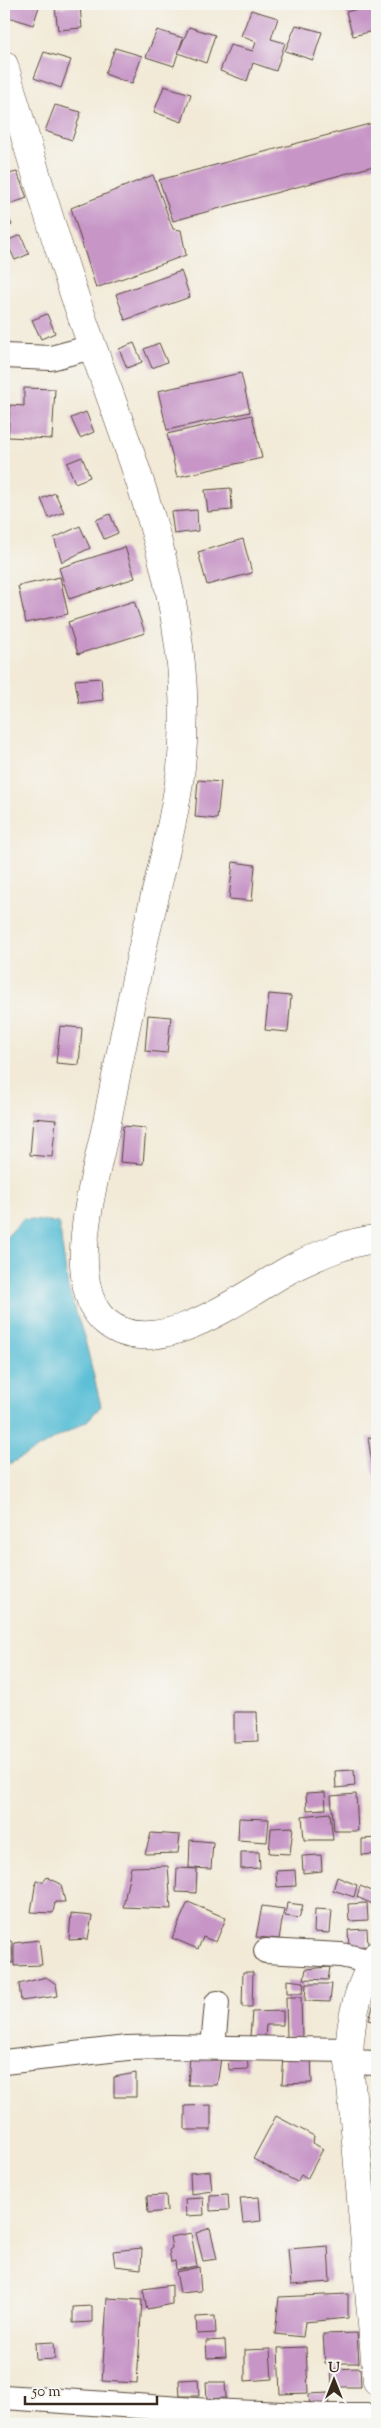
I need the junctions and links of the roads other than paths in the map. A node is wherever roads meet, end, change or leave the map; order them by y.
1 (4, 65) edge
2 (92, 347) junction
3 (4, 356) edge
4 (377, 1239) edge
5 (266, 1951) dead end
6 (375, 1958) edge
7 (217, 2003) dead end
8 (213, 2047) junction
9 (349, 2056) junction
10 (4, 2062) edge
11 (377, 2063) edge
12 (377, 2381) edge
13 (4, 2396) edge
14 (377, 2416) edge

1 - 2 main road
2 - 3 street
2 - 4 main road
5 - 6 street
6 - 9 main road
7 - 8 street
8 - 9 street
8 - 10 street
9 - 11 street
9 - 12 main road
13 - 14 street

